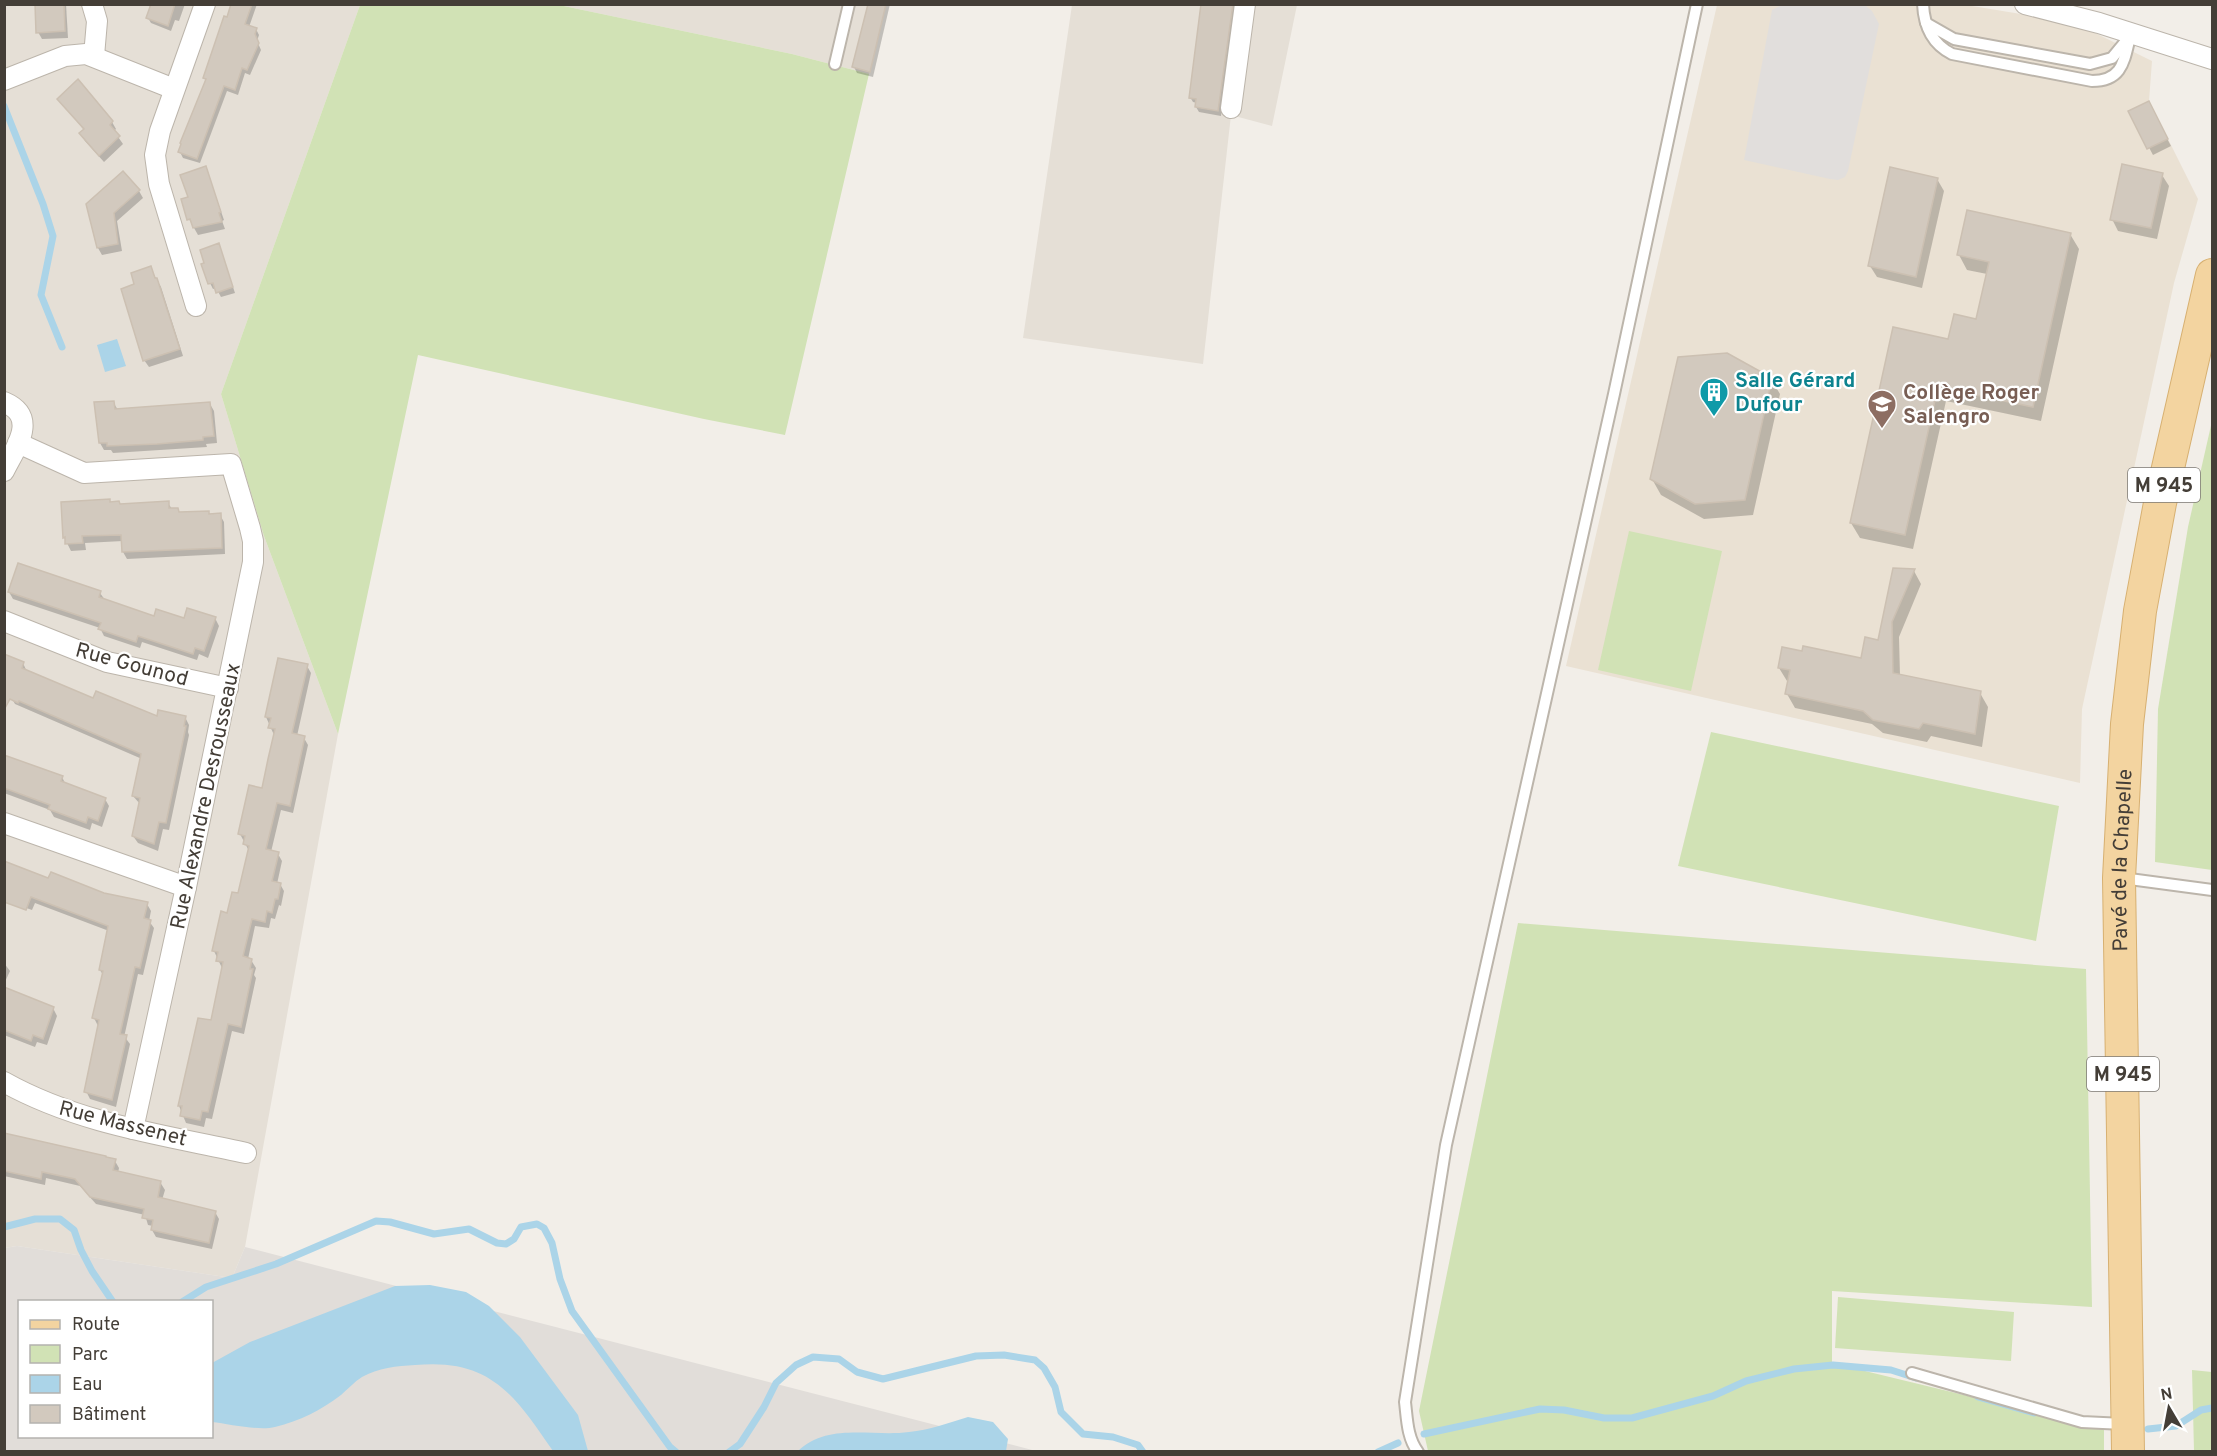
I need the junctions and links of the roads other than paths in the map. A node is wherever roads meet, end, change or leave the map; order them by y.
1 (92, 4) edge
2 (205, 4) edge
3 (849, 4) edge
4 (1245, 4) edge
5 (1697, 4) edge
6 (1923, 4) edge
7 (2025, 4) edge
8 (1926, 23) junction
9 (2131, 33) junction
10 (94, 56) junction
11 (2212, 59) edge
12 (835, 64) dead end
13 (14, 77) edge
14 (174, 89) junction
15 (1231, 108) dead end
16 (2212, 275) edge
17 (196, 306) dead end
18 (9, 404) edge
19 (18, 443) junction
20 (4, 471) edge
21 (4, 621) edge
22 (228, 688) junction
23 (4, 823) edge
24 (2119, 878) junction
25 (186, 887) junction
26 (2212, 890) edge
27 (4, 1082) edge
28 (133, 1129) junction
29 (246, 1153) dead end
30 (1912, 1373) dead end
31 (2128, 1438) edge
32 (1416, 1449) edge

1 - 10 street
2 - 14 street
3 - 12 lane
4 - 15 street
5 - 32 lane
6 - 8 lane
7 - 9 street
8 - 9 lane
8 - 9 lane
9 - 11 street
10 - 13 street
10 - 14 street
14 - 17 street
16 - 24 main road, Pavé de la Chapelle / M 945
18 - 19 street
19 - 20 street
19 - 22 street, Rue Alexandre Desrousseaux
21 - 22 street, Rue Gounod
22 - 25 street, Rue Alexandre Desrousseaux
23 - 25 street
24 - 26 lane
24 - 31 main road, Pavé de la Chapelle / M 945
25 - 28 street, Rue Alexandre Desrousseaux
27 - 28 street, Rue Massenet
28 - 29 street, Rue Massenet
30 - 31 lane

